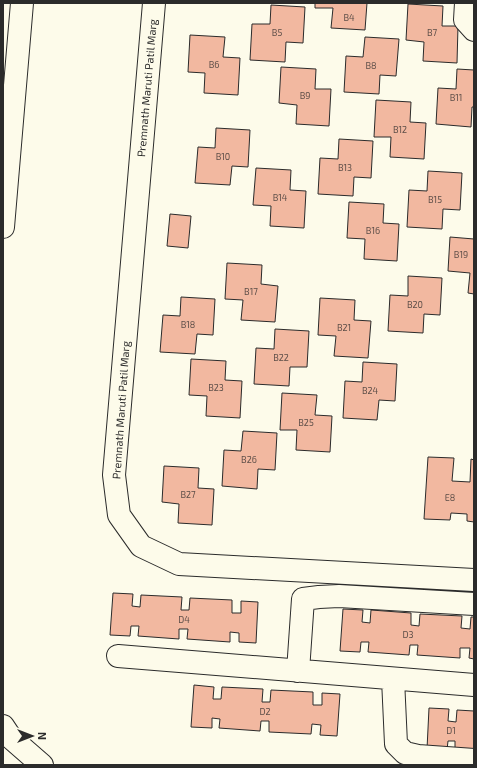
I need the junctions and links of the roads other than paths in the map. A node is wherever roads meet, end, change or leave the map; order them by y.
1 (22, 3) edge
2 (154, 3) edge
3 (466, 3) edge
4 (474, 30) edge
5 (3, 227) edge
6 (474, 580) edge
7 (474, 604) edge
8 (118, 656) dead end
9 (298, 671) junction
10 (393, 679) junction
11 (474, 685) edge
12 (3, 726) edge
13 (474, 760) edge
14 (42, 765) edge

1 - 5 main road
2 - 6 main road, Premnath Maruti Patil Marg
3 - 4 main road
7 - 9 main road
8 - 9 main road
9 - 10 main road
10 - 11 main road
10 - 13 main road
12 - 14 main road

